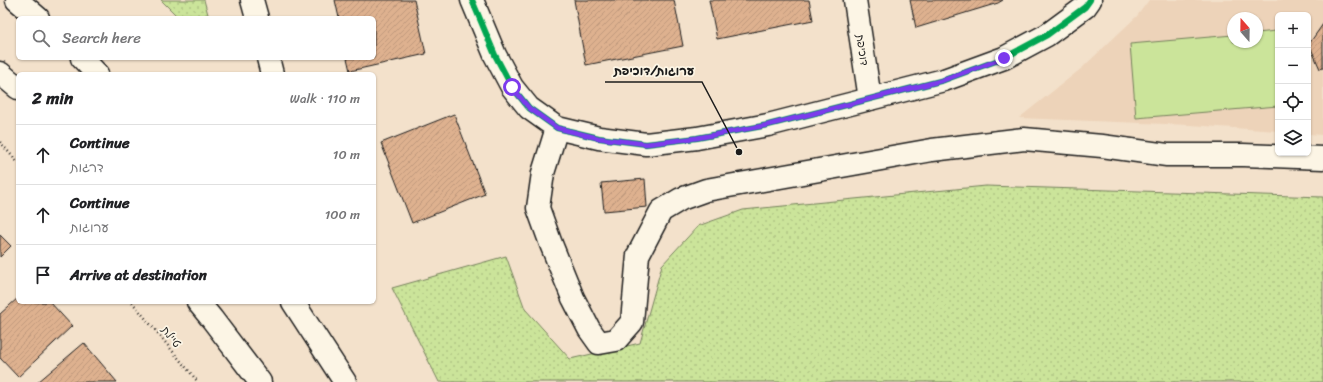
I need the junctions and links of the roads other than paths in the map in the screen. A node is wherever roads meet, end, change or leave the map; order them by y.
1 (17, 0) edge
2 (252, 0) edge
3 (472, 0) edge
4 (855, 0) edge
5 (1090, 0) edge
6 (36, 16) edge
7 (256, 16) edge
8 (84, 60) edge
9 (268, 60) edge
10 (95, 72) edge
11 (272, 72) edge
12 (0, 73) edge
13 (16, 86) edge
14 (870, 99) junction
15 (557, 128) junction
16 (1323, 158) edge
17 (200, 304) edge
18 (294, 304) edge
19 (260, 382) edge
20 (346, 382) edge

1 - 6 street
2 - 7 street
3 - 15 street
4 - 14 street, דוכיפת
5 - 14 street
8 - 10 street
9 - 11 street
12 - 13 street
14 - 15 street
15 - 16 street
17 - 19 street
18 - 20 street

